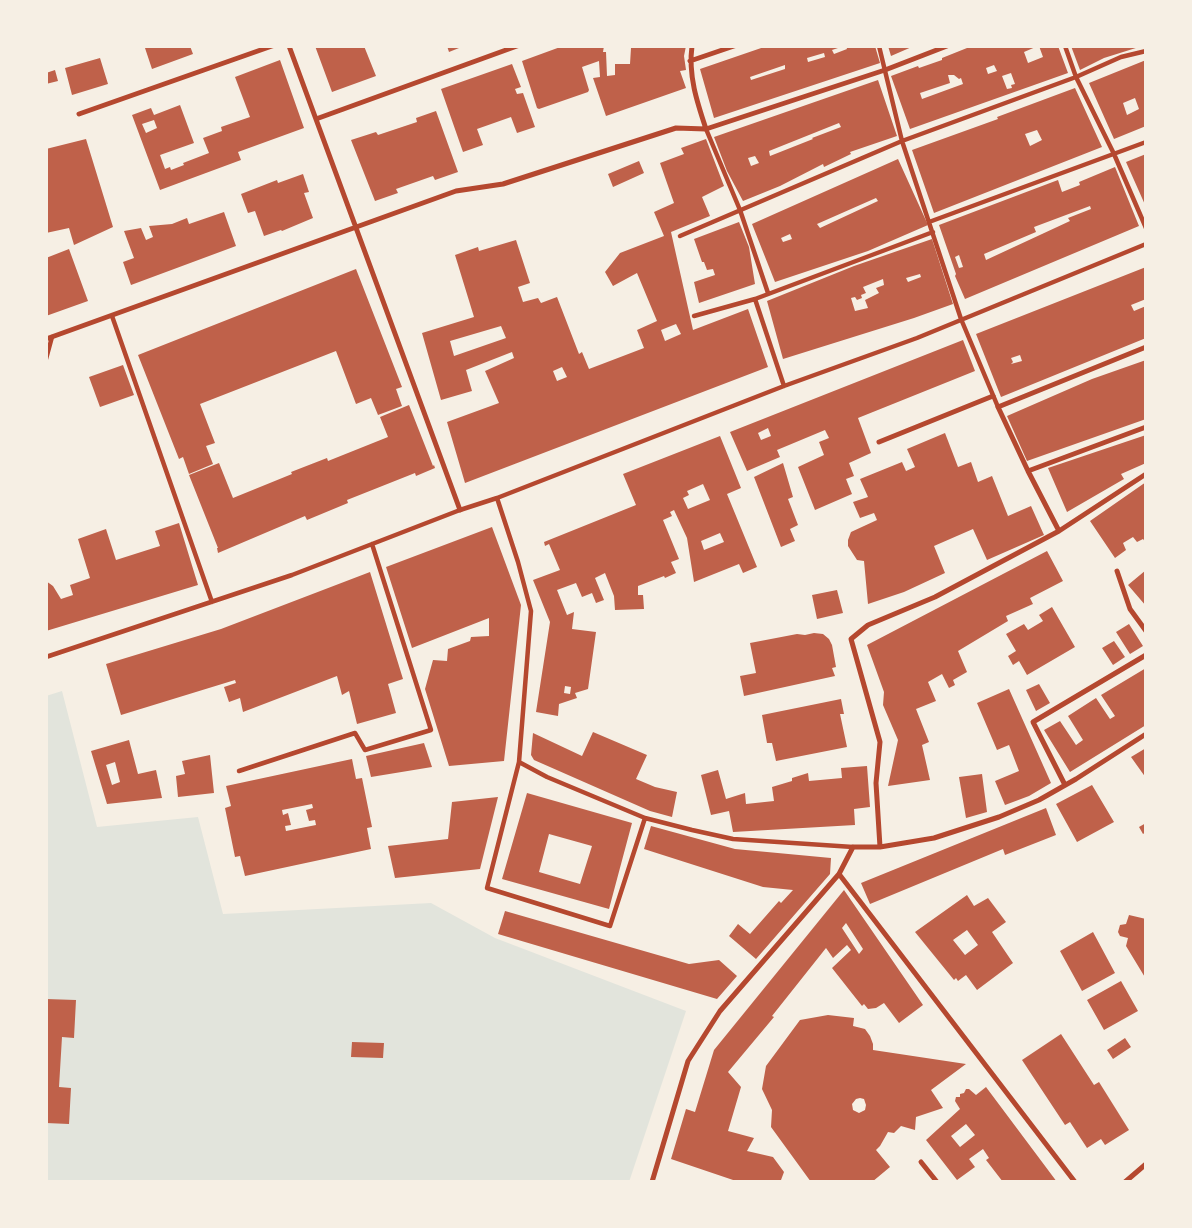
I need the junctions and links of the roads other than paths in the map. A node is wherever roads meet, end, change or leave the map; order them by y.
1 (272, 46) edge
2 (289, 46) edge
3 (517, 46) edge
4 (692, 46) edge
5 (734, 46) edge
6 (879, 46) edge
7 (947, 46) edge
8 (1065, 46) edge
9 (1146, 51) edge
10 (690, 61) junction
11 (885, 70) junction
12 (1076, 77) junction
13 (79, 114) dead end
14 (316, 119) junction
15 (706, 129) junction
16 (902, 141) junction
17 (1146, 142) edge
18 (1114, 154) junction
19 (740, 210) junction
20 (929, 222) junction
21 (355, 228) junction
22 (1146, 228) edge
23 (933, 232) junction
24 (680, 236) dead end
25 (1146, 244) edge
26 (768, 294) junction
27 (755, 298) junction
28 (112, 316) junction
29 (694, 316) dead end
30 (961, 319) junction
31 (49, 338) edge
32 (1146, 347) edge
33 (46, 359) edge
34 (784, 386) junction
35 (993, 396) junction
36 (998, 407) junction
37 (1146, 427) edge
38 (879, 442) dead end
39 (1028, 471) junction
40 (1146, 474) edge
41 (497, 498) junction
42 (460, 510) junction
43 (1059, 531) junction
44 (372, 544) junction
45 (1117, 571) dead end
46 (212, 602) junction
47 (1146, 631) edge
48 (1146, 655) edge
49 (46, 657) edge
50 (1146, 734) edge
51 (519, 762) junction
52 (239, 771) dead end
53 (1064, 785) junction
54 (644, 818) junction
55 (853, 847) junction
56 (880, 847) junction
57 (839, 874) junction
58 (921, 1162) dead end
59 (1146, 1164) edge
60 (652, 1182) edge
61 (937, 1182) edge
62 (1075, 1182) edge
63 (1125, 1182) edge

1 - 13 street
2 - 14 street
3 - 14 street
4 - 10 street
5 - 10 street
6 - 11 street
7 - 11 street
8 - 12 street
9 - 12 street
10 - 15 street
11 - 15 street
11 - 16 street
12 - 16 street
12 - 18 street
14 - 21 street
15 - 19 street
15 - 21 street
16 - 19 street
16 - 20 street
17 - 18 street
18 - 20 street
18 - 22 street
19 - 24 street
19 - 26 street
20 - 23 street
21 - 28 street
21 - 42 street
23 - 26 street
23 - 30 street
25 - 30 street
26 - 27 street
27 - 29 street
27 - 34 street
28 - 31 street
28 - 46 street
30 - 34 street
30 - 35 street
31 - 33 street
32 - 36 street
34 - 41 street
35 - 36 street
35 - 38 street
36 - 39 street
37 - 39 street
39 - 43 street
40 - 43 street
41 - 42 street
41 - 51 street
42 - 44 street
43 - 56 street
44 - 46 street
44 - 52 street
45 - 47 street
46 - 49 street
48 - 53 street
50 - 53 street
51 - 54 street
51 - 54 street
53 - 56 street
54 - 55 street
55 - 56 street
55 - 57 street
57 - 60 street
57 - 62 street
58 - 61 street
59 - 63 street

